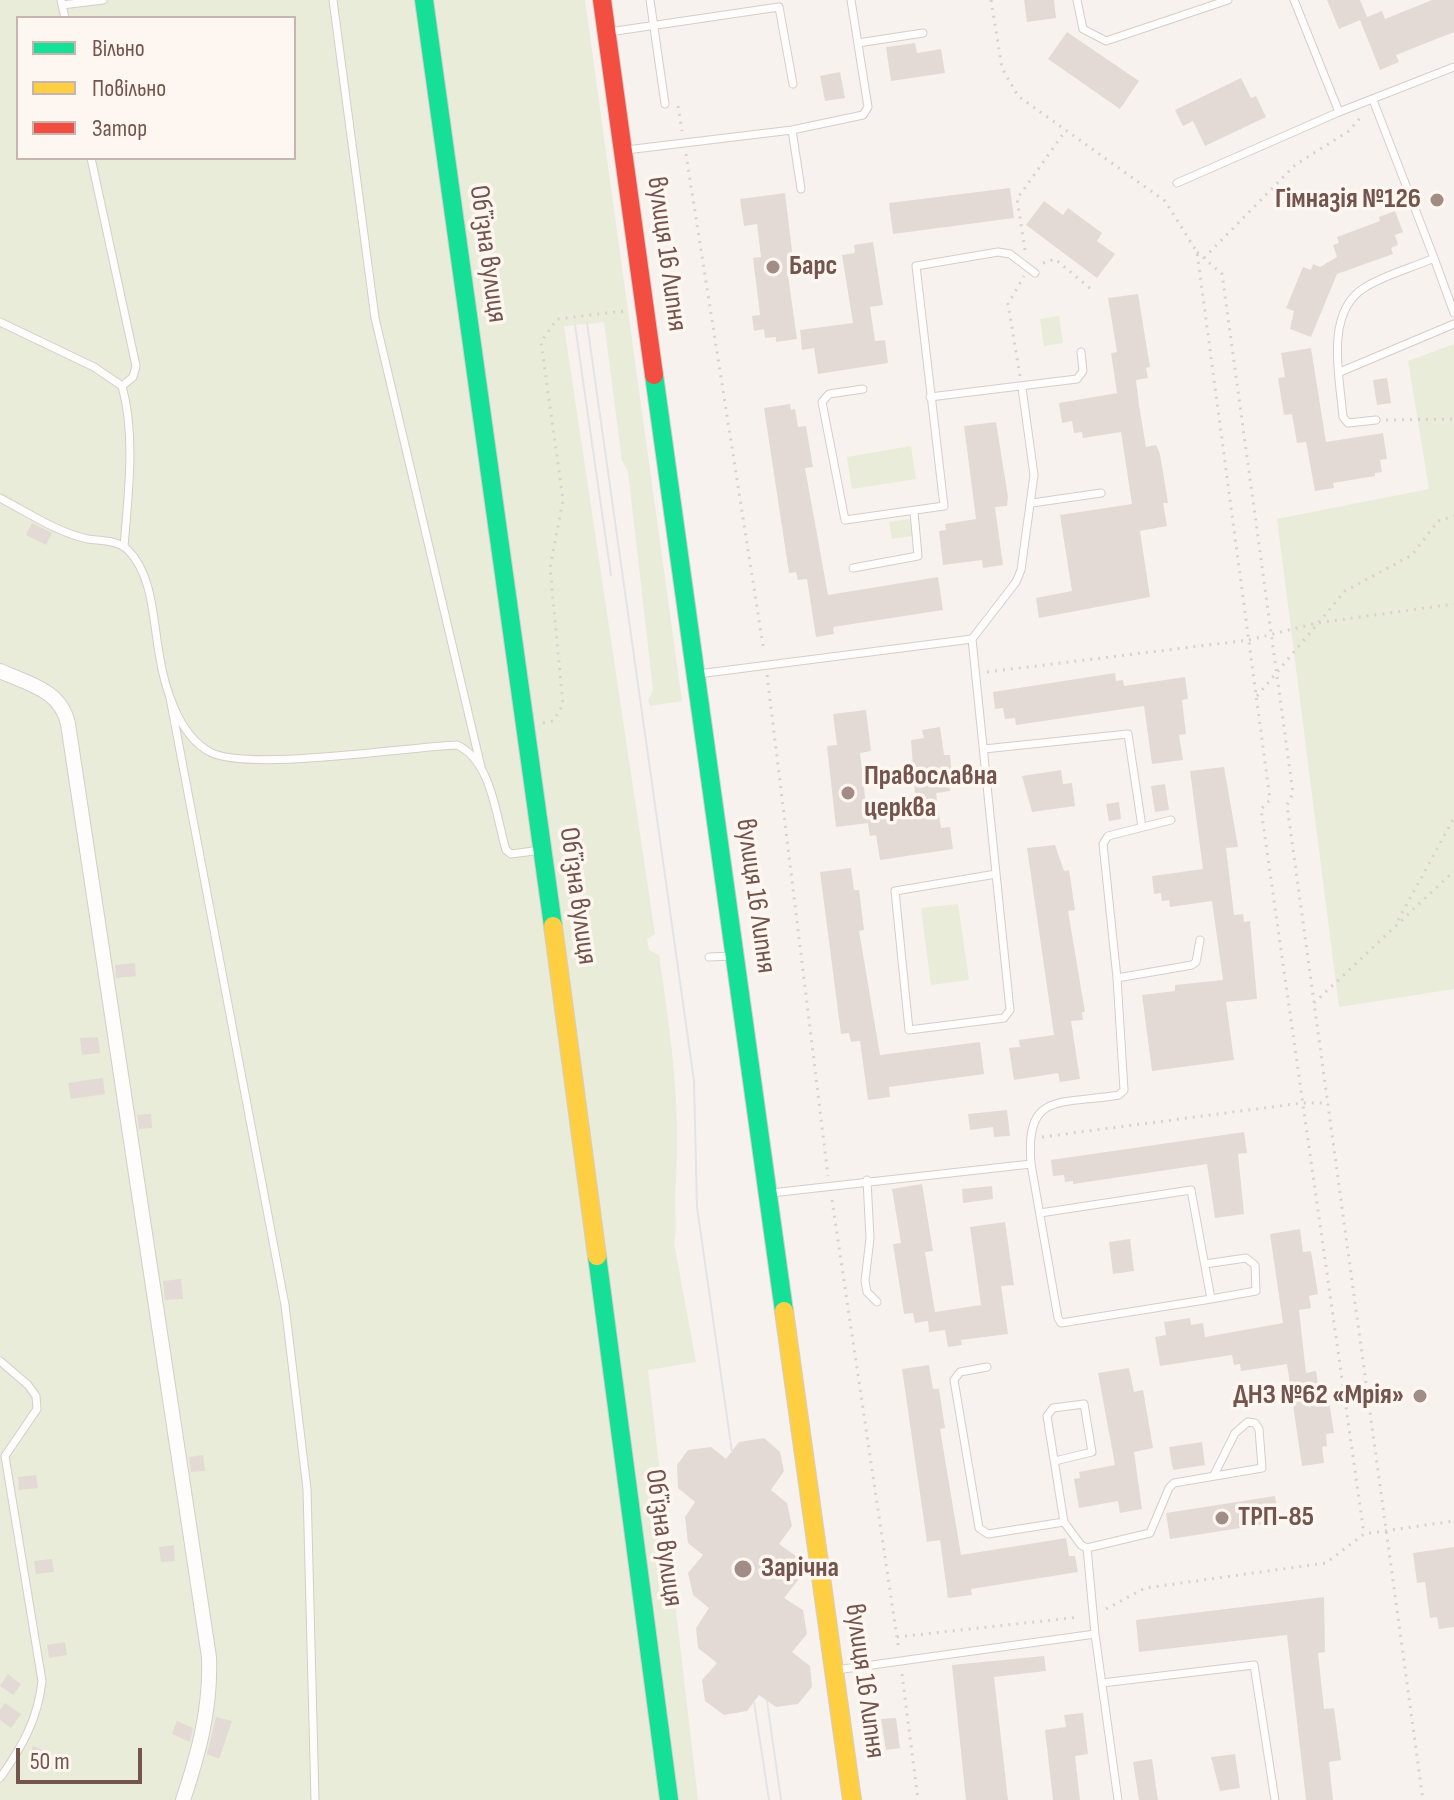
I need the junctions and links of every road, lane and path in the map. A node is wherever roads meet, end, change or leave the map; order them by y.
1 (103, 0) edge
2 (333, 0) edge
3 (424, 0) edge
4 (602, 0) edge
5 (650, 0) edge
6 (851, 0) edge
7 (991, 0) edge
8 (1077, 0) edge
9 (1228, 0) edge
10 (1294, 0) edge
11 (62, 2) edge
12 (654, 25) junction
13 (607, 33) junction
14 (923, 33) dead end
15 (858, 43) junction
16 (1454, 67) edge
17 (793, 84) dead end
18 (677, 99) dead end
19 (1373, 100) junction
20 (1364, 103) junction
21 (665, 104) dead end
22 (1339, 112) junction
23 (792, 130) junction
24 (684, 144) junction
25 (623, 151) junction
26 (91, 160) edge
27 (1177, 183) dead end
28 (801, 189) dead end
29 (1197, 252) junction
30 (1204, 258) junction
31 (1434, 258) junction
32 (1032, 270) joint
33 (1092, 290) dead end
34 (645, 310) junction
35 (1454, 313) edge
36 (0, 322) edge
37 (1454, 324) edge
38 (1081, 352) dead end
39 (1340, 372) junction
40 (122, 386) junction
41 (1022, 388) junction
42 (863, 389) dead end
43 (930, 397) junction
44 (1454, 419) edge
45 (1376, 420) joint
46 (1101, 493) dead end
47 (0, 498) edge
48 (1032, 503) junction
49 (914, 512) junction
50 (1454, 516) edge
51 (124, 547) junction
52 (853, 568) dead end
53 (1454, 604) edge
54 (1317, 623) junction
55 (1271, 636) junction
56 (972, 639) junction
57 (1249, 640) junction
58 (766, 665) junction
59 (1276, 669) junction
60 (0, 671) edge
61 (976, 673) junction
62 (696, 675) junction
63 (1257, 696) junction
64 (170, 698) junction
65 (524, 727) junction
66 (984, 749) junction
67 (481, 767) junction
68 (1454, 818) edge
69 (1171, 820) dead end
70 (1142, 827) junction
71 (543, 850) junction
72 (1454, 871) edge
73 (996, 874) junction
74 (1396, 923) junction
75 (1200, 940) dead end
76 (735, 956) junction
77 (709, 957) dead end
78 (1117, 978) junction
79 (1314, 1003) junction
80 (1302, 1103) junction
81 (1328, 1103) junction
82 (1029, 1139) junction
83 (1031, 1164) junction
84 (867, 1180) junction
85 (829, 1185) junction
86 (769, 1193) junction
87 (1040, 1213) junction
88 (1205, 1264) junction
89 (1211, 1299) junction
90 (877, 1302) dead end
91 (0, 1361) edge
92 (987, 1367) dead end
93 (3, 1460) edge
94 (1055, 1461) junction
95 (1214, 1475) junction
96 (1454, 1521) edge
97 (1064, 1522) junction
98 (1386, 1532) junction
99 (1364, 1534) junction
100 (1087, 1548) junction
101 (1093, 1616) junction
102 (1095, 1634) junction
103 (897, 1637) junction
104 (901, 1663) junction
105 (834, 1671) junction
106 (1102, 1683) junction
107 (0, 1778) edge
108 (183, 1800) edge
109 (315, 1800) edge
110 (669, 1800) edge
111 (852, 1800) edge
112 (918, 1800) edge
113 (1118, 1800) edge
114 (1275, 1800) edge
115 (1423, 1800) edge

1 - 11 lane
2 - 67 lane
3 - 65 street, Обʼїзна вулиця
4 - 13 street, вулиця 16 Липня
5 - 12 lane
6 - 15 lane
7 - 29 path
8 - 9 lane
10 - 22 lane
12 - 13 lane
12 - 17 lane
12 - 21 lane
13 - 25 street, вулиця 16 Липня
14 - 15 lane
15 - 23 lane
16 - 19 lane
18 - 24 path
19 - 20 lane
19 - 31 lane
20 - 22 lane
20 - 30 path
22 - 27 lane
23 - 24 lane
23 - 28 lane
24 - 25 lane
24 - 58 path
25 - 34 street, вулиця 16 Липня
26 - 40 lane
29 - 30 path
29 - 57 path
30 - 55 path
31 - 35 lane
31 - 39 lane
32 - 33 path
32 - 43 lane
34 - 62 street, вулиця 16 Липня
34 - 65 path
36 - 40 lane
37 - 39 lane
38 - 41 lane
39 - 45 lane
40 - 51 lane
41 - 43 lane
41 - 48 lane
42 - 49 lane
43 - 49 lane
44 - 45 path
46 - 48 lane
47 - 51 lane
48 - 56 lane
49 - 52 lane
50 - 54 path
51 - 64 lane
53 - 54 path
54 - 55 path
54 - 59 path
55 - 57 path
55 - 59 path
56 - 58 lane
56 - 61 lane
57 - 61 path
57 - 63 path
58 - 62 lane
58 - 85 path
59 - 63 path
59 - 79 path
60 - 108 street
61 - 66 lane
62 - 76 street, вулиця 16 Липня
63 - 80 path
64 - 67 lane
64 - 109 lane
65 - 71 street, Обʼїзна вулиця
66 - 70 lane
66 - 73 lane
67 - 71 lane
68 - 74 path
69 - 70 lane
70 - 78 lane
71 - 110 street, Обʼїзна вулиця
72 - 74 path
73 - 73 lane
74 - 79 path
75 - 78 lane
76 - 77 lane
76 - 86 street, вулиця 16 Липня
78 - 82 lane
79 - 81 path
80 - 81 path
80 - 82 path
80 - 99 path
81 - 98 path
82 - 83 lane
83 - 84 lane
83 - 87 lane
84 - 85 lane
84 - 90 lane
85 - 86 lane
85 - 103 path
86 - 105 street, вулиця 16 Липня
87 - 88 lane
87 - 89 lane
88 - 89 lane
88 - 89 lane
91 - 93 lane
92 - 97 lane
93 - 107 lane
94 - 94 lane
94 - 97 lane
95 - 95 lane
95 - 100 lane
96 - 98 path
97 - 100 lane
98 - 99 path
98 - 115 path
99 - 101 path
100 - 101 lane
101 - 102 lane
101 - 103 path
102 - 104 lane
102 - 106 lane
103 - 104 path
104 - 105 lane
104 - 112 path
105 - 111 street, вулиця 16 Липня
106 - 113 lane
106 - 114 lane

